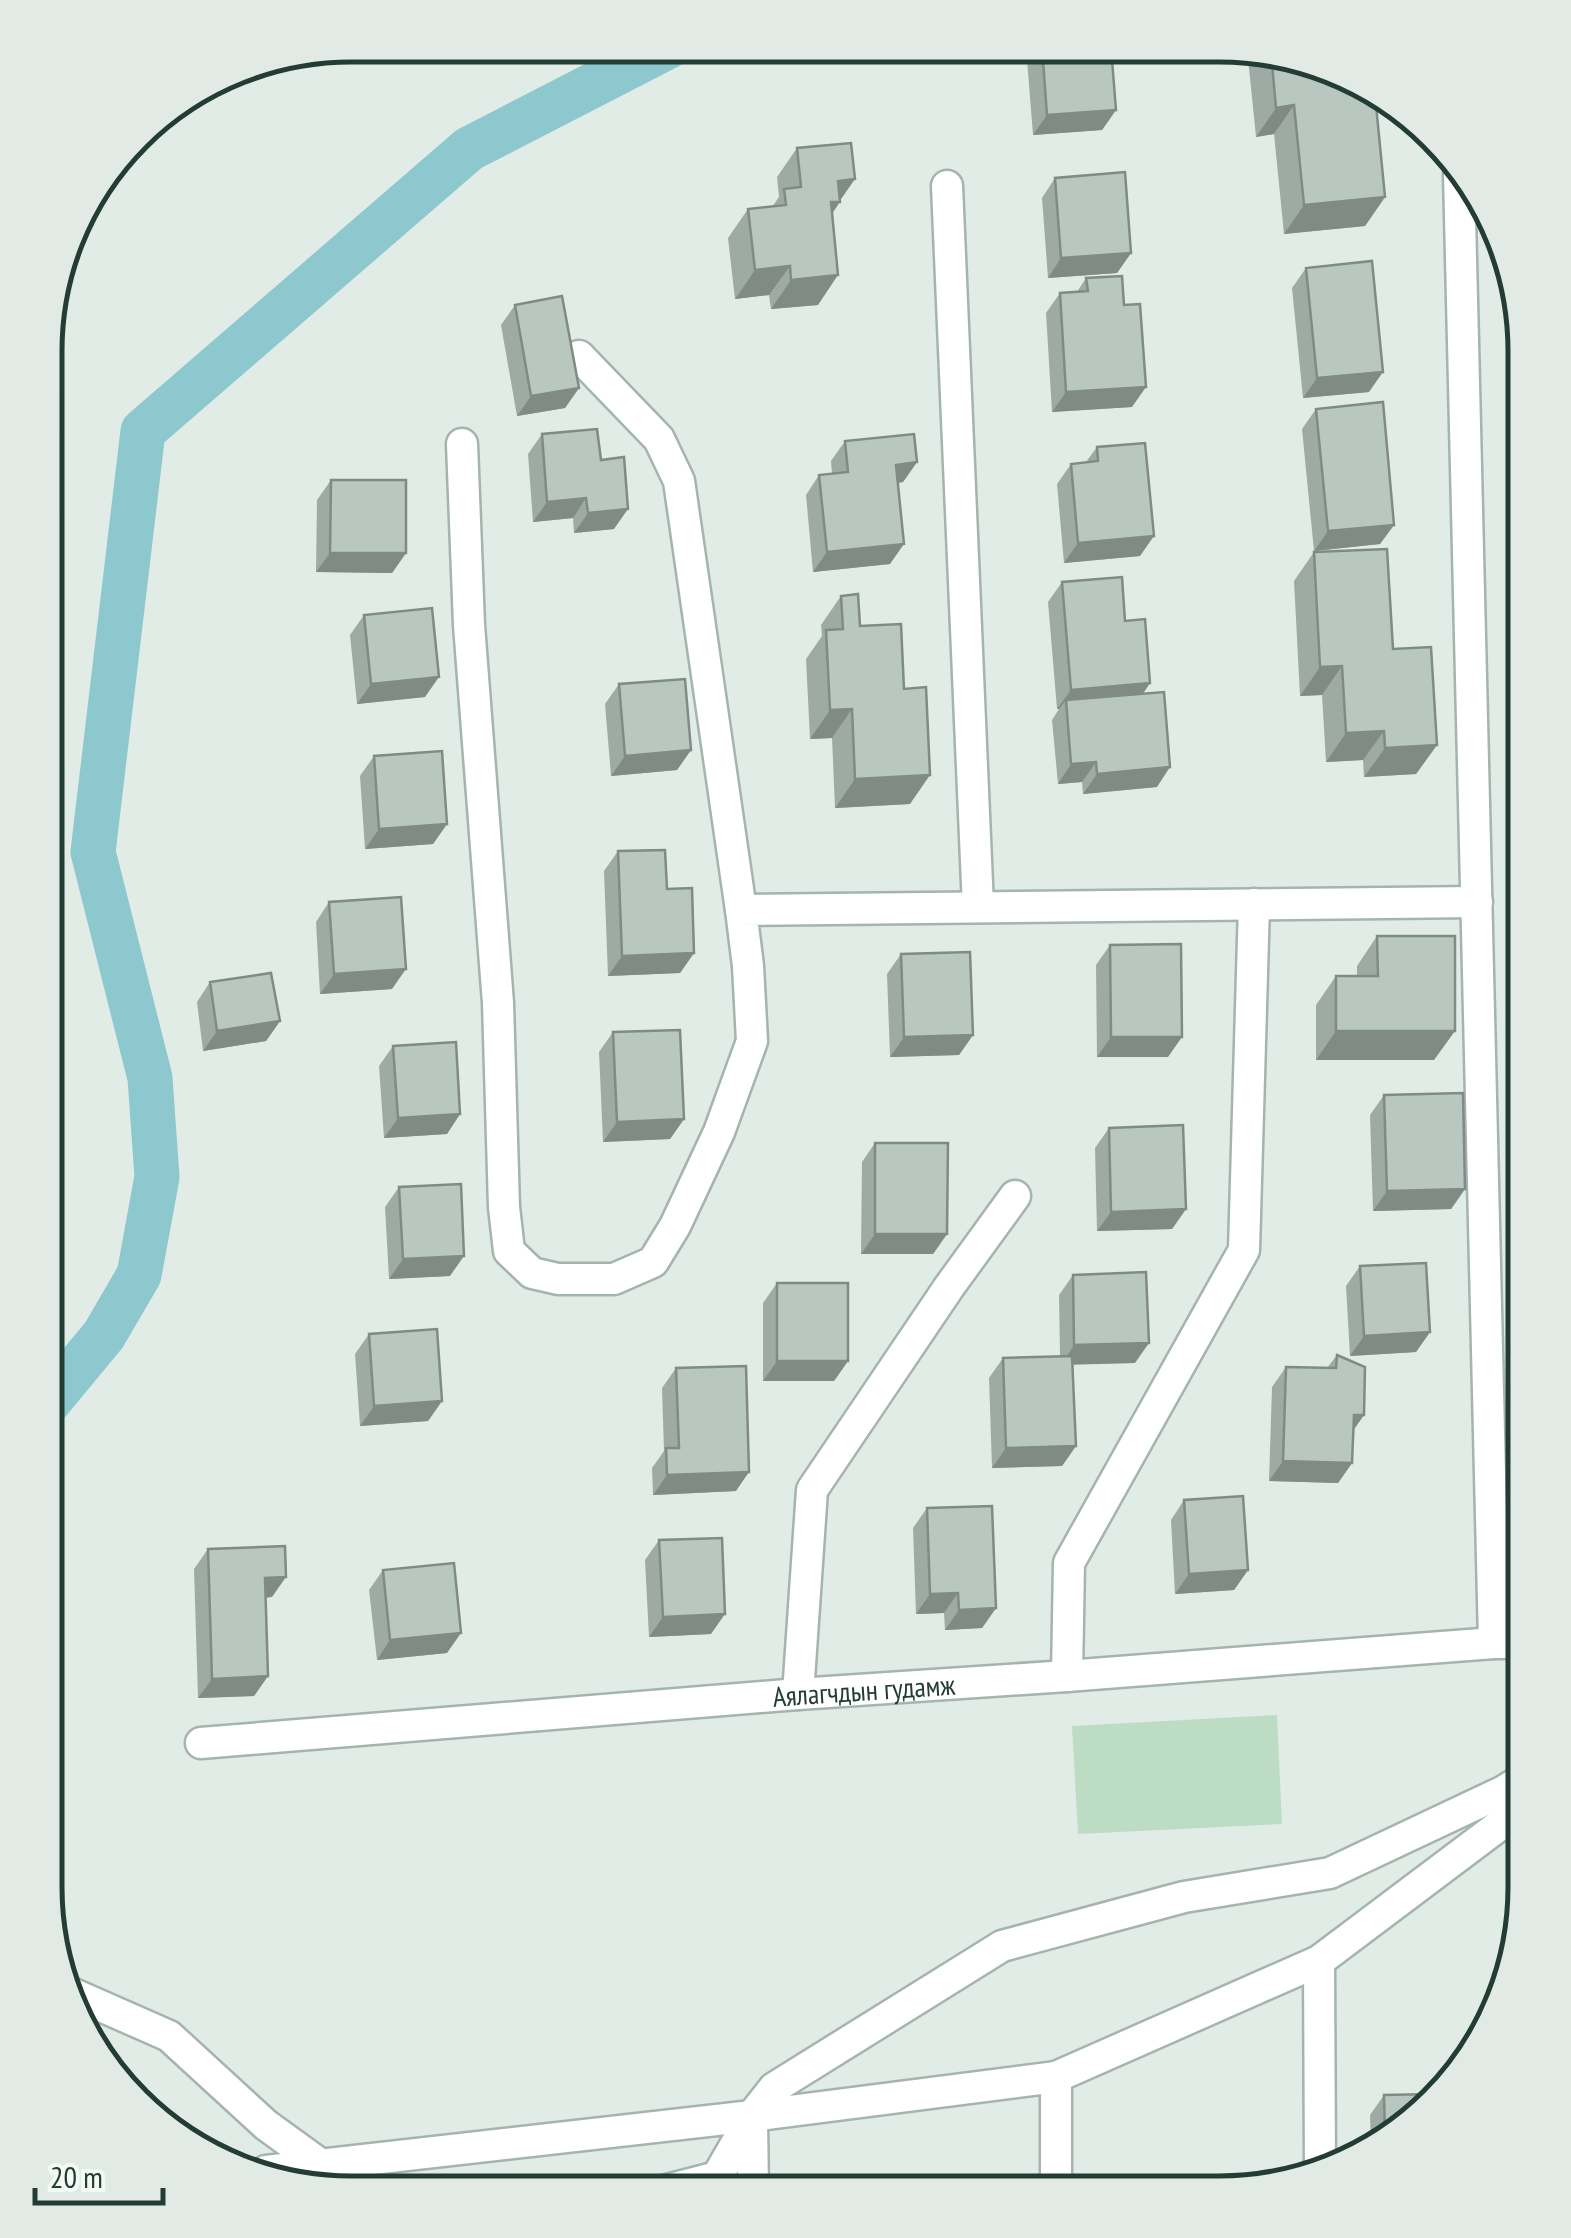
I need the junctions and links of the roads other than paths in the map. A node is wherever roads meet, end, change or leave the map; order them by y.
1 (948, 186) dead end
2 (1460, 192) edge
3 (579, 356) dead end
4 (462, 444) dead end
5 (1476, 902) junction
6 (1254, 904) junction
7 (978, 908) junction
8 (741, 910) junction
9 (1016, 1196) dead end
10 (1494, 1642) junction
11 (1508, 1642) edge
12 (1066, 1676) junction
13 (798, 1694) junction
14 (201, 1743) dead end
15 (1508, 1789) edge
16 (1508, 1819) edge
17 (1318, 1961) junction
18 (86, 1999) edge
19 (1056, 2078) junction
20 (752, 2116) junction
21 (1320, 2157) edge
22 (289, 2168) edge
23 (336, 2175) edge
24 (718, 2176) edge
25 (753, 2176) edge
26 (1056, 2176) edge

1 - 7 street
2 - 5 street
3 - 8 street
4 - 8 street
5 - 6 street
5 - 10 street
6 - 7 street
6 - 12 street
7 - 8 street
9 - 13 street
10 - 11 street, Аялагчдын гудамж
10 - 12 street, Аялагчдын гудамж
12 - 13 street, Аялагчдын гудамж
13 - 14 street, Аялагчдын гудамж
15 - 20 street
16 - 17 street
17 - 19 street
17 - 21 street
18 - 23 street
19 - 20 street
19 - 26 street
20 - 22 street
20 - 24 street
20 - 25 street

